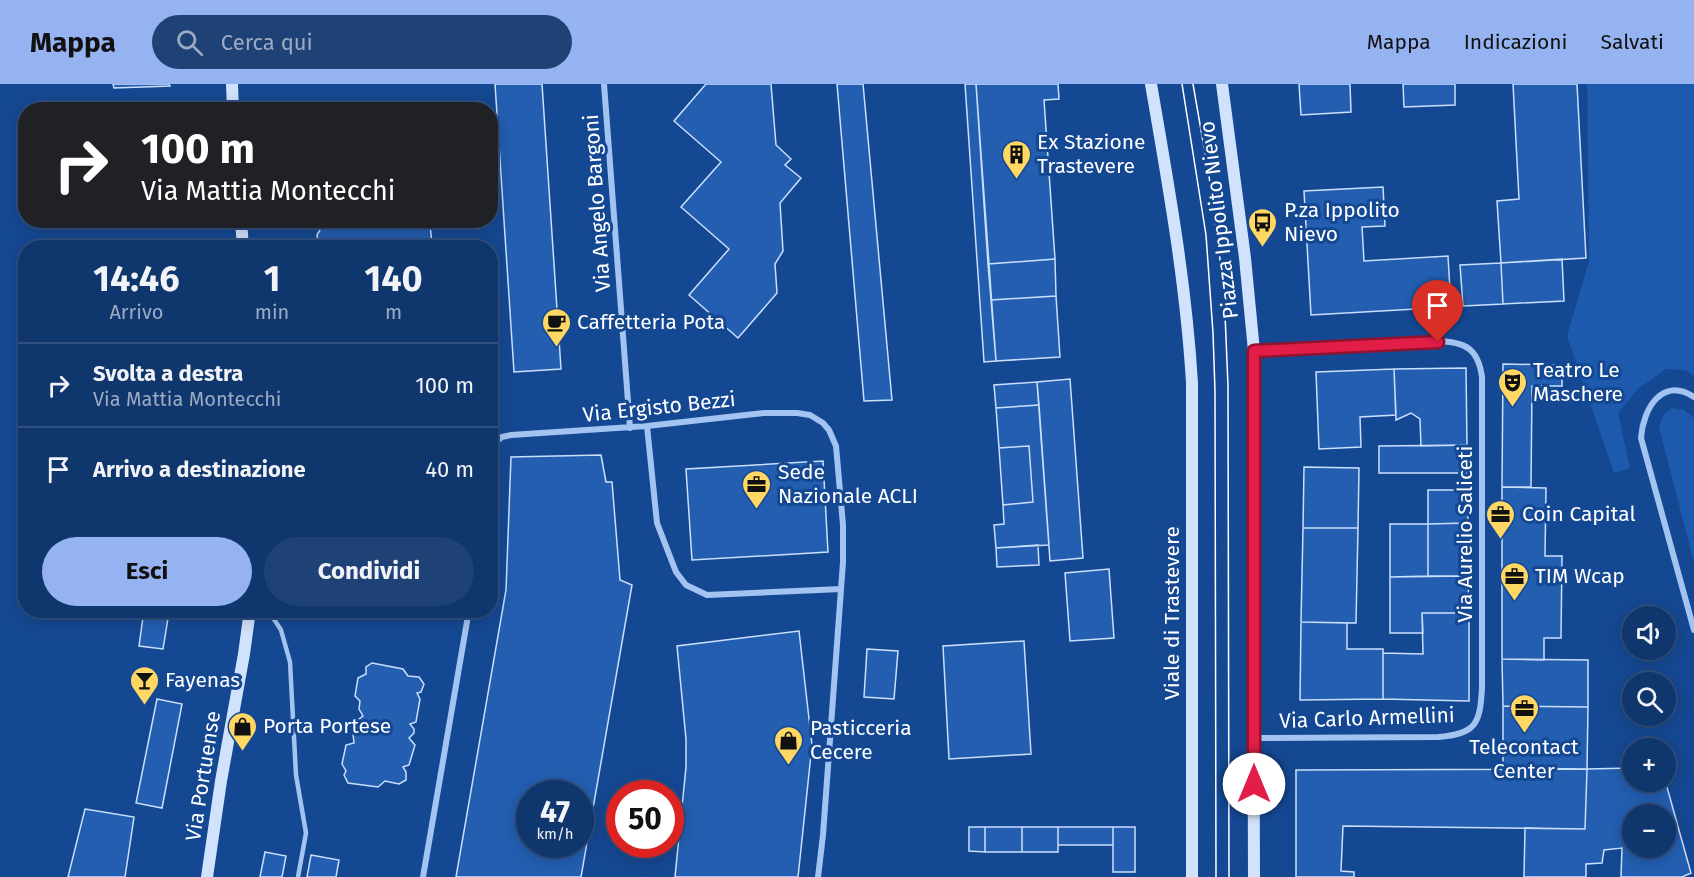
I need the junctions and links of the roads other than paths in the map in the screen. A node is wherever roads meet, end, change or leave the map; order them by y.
1 (232, 84) edge
2 (604, 84) edge
3 (1151, 84) edge
4 (1222, 84) edge
5 (233, 102) edge
6 (1190, 348) joint
7 (1254, 351) junction
8 (1694, 397) edge
9 (647, 426) junction
10 (630, 428) junction
11 (498, 440) edge
12 (841, 589) junction
13 (249, 618) edge
14 (273, 618) edge
15 (468, 618) edge
16 (1694, 630) edge
17 (1475, 722) joint
18 (1254, 738) junction
19 (207, 877) edge
20 (298, 877) edge
21 (423, 877) edge
22 (818, 877) edge
23 (1192, 877) edge
24 (1254, 877) edge

1 - 5 main road
2 - 10 street, Via Angelo Bargoni
3 - 6 main road, Piazza Ippolito Nievo
4 - 7 main road, Piazza Ippolito Nievo
6 - 23 main road, Viale di Trastevere
7 - 17 street, Via Aurelio Saliceti
7 - 18 main road
8 - 16 street
9 - 10 street, Via Ergisto Bezzi
9 - 12 street
9 - 12 street, Via Ergisto Bezzi
10 - 11 street, Via Ergisto Bezzi
12 - 22 street
13 - 19 main road, Via Portuense
14 - 20 lane
15 - 21 street
17 - 18 street, Via Carlo Armellini
18 - 24 main road

